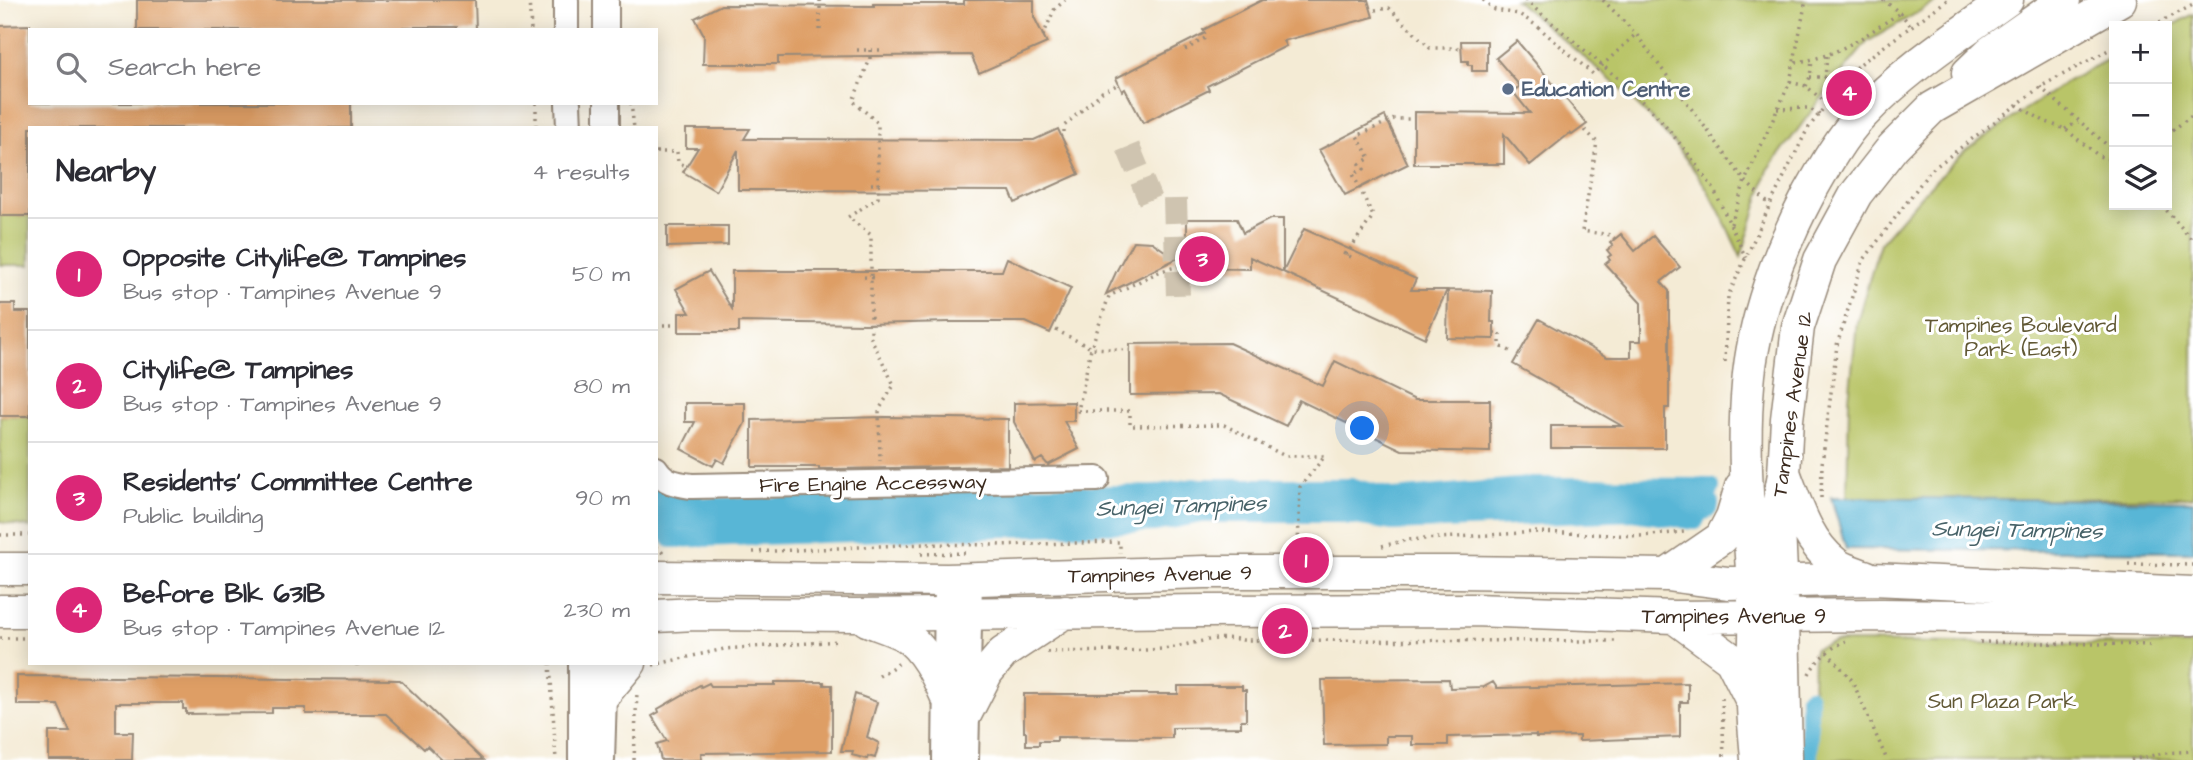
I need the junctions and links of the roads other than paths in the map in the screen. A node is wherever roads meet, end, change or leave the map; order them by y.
1 (606, 0) edge
2 (2007, 0) edge
3 (2064, 0) edge
4 (2120, 0) edge
5 (606, 28) edge
6 (568, 105) edge
7 (607, 105) edge
8 (1932, 108) junction
9 (569, 126) edge
10 (607, 126) edge
11 (1746, 469) junction
12 (658, 472) edge
13 (1784, 474) junction
14 (1097, 479) dead end
15 (0, 569) edge
16 (28, 569) edge
17 (663, 573) edge
18 (1667, 575) junction
19 (959, 579) junction
20 (1873, 579) junction
21 (1766, 581) junction
22 (2193, 593) edge
23 (0, 611) edge
24 (28, 611) edge
25 (1065, 612) junction
26 (695, 614) junction
27 (958, 614) junction
28 (658, 615) edge
29 (1769, 616) junction
30 (1674, 617) junction
31 (2193, 619) edge
32 (850, 628) junction
33 (658, 650) edge
34 (581, 665) edge
35 (605, 665) edge
36 (641, 665) edge
37 (604, 694) junction
38 (956, 704) junction
39 (1753, 704) junction
40 (581, 760) edge
41 (602, 760) edge
42 (945, 760) edge
43 (966, 760) edge
44 (1757, 760) edge
45 (1786, 760) edge

1 - 5 street
2 - 11 main road, Tampines Avenue 12
3 - 8 main road
4 - 8 main road, Tampines Avenue 12
6 - 9 street
7 - 10 street
8 - 13 main road, Tampines Avenue 12
11 - 18 main road
11 - 21 main road, Tampines Avenue 12
12 - 14 street, Fire Engine Accessway
13 - 20 main road, Tampines Avenue 9
13 - 21 main road, Tampines Avenue 12
15 - 16 main road
17 - 19 main road, Tampines Avenue 9
18 - 19 main road, Tampines Avenue 9
18 - 21 main road, Tampines Avenue 9
19 - 27 street
20 - 21 main road, Tampines Avenue 9
20 - 22 main road, Tampines Avenue 9
21 - 29 main road
23 - 24 main road
25 - 27 main road, Tampines Avenue 9
25 - 30 main road, Tampines Avenue 9
25 - 38 main road
26 - 28 main road
26 - 32 main road
26 - 33 main road
27 - 32 main road
27 - 38 street
29 - 30 main road, Tampines Avenue 9
29 - 31 main road, Tampines Avenue 9
29 - 39 main road
29 - 45 main road
30 - 39 main road
32 - 38 main road
34 - 40 street
35 - 37 street
36 - 37 main road
37 - 41 street
38 - 42 street
38 - 43 street
39 - 44 main road

